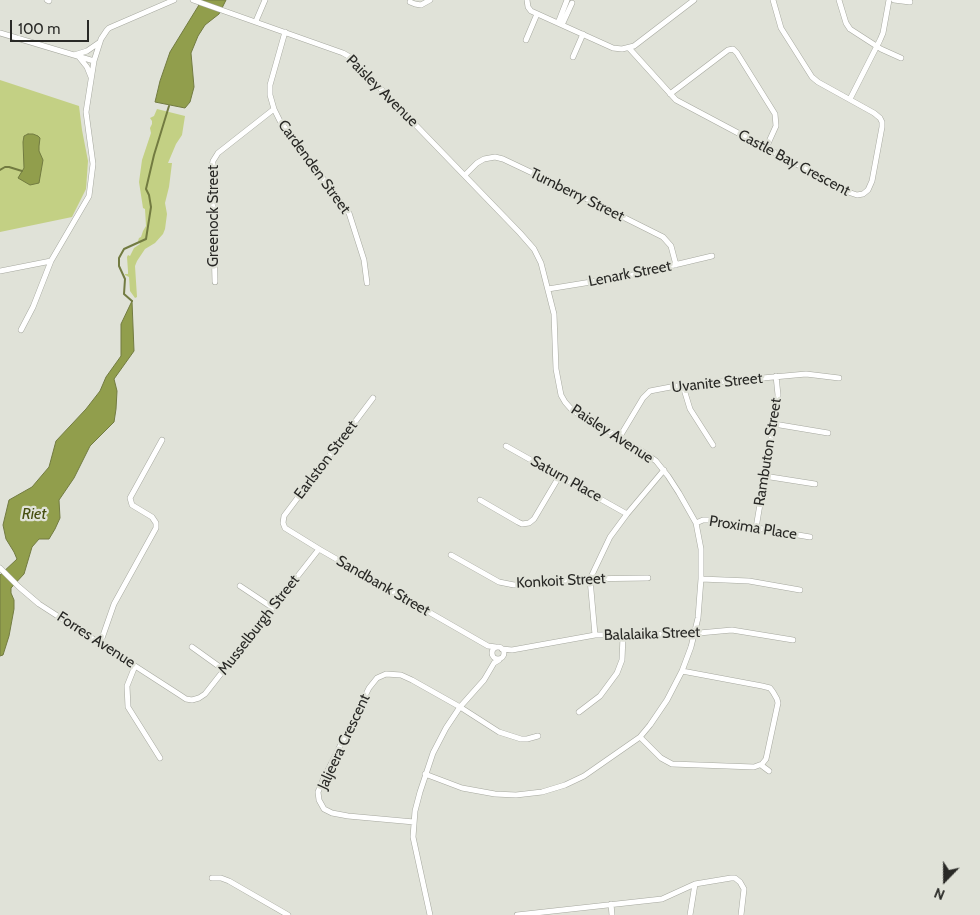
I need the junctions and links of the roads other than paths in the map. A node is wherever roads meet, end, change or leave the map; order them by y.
1 (174, 0) edge
2 (265, 0) edge
3 (430, 0) edge
4 (527, 0) edge
5 (694, 0) edge
6 (773, 0) edge
7 (839, 0) edge
8 (889, 0) edge
9 (894, 0) edge
10 (196, 1) edge
11 (570, 1) edge
12 (410, 2) dead end
13 (910, 2) dead end
14 (537, 14) junction
15 (256, 21) junction
16 (560, 24) junction
17 (285, 32) junction
18 (0, 33) edge
19 (583, 34) junction
20 (526, 40) dead end
21 (100, 42) junction
22 (877, 46) junction
23 (629, 48) junction
24 (76, 55) junction
25 (573, 57) dead end
26 (901, 58) dead end
27 (94, 61) junction
28 (91, 77) junction
29 (670, 94) junction
30 (850, 99) junction
31 (274, 109) junction
32 (766, 148) junction
33 (465, 175) junction
34 (712, 256) dead end
35 (51, 261) junction
36 (676, 265) junction
37 (0, 271) edge
38 (215, 282) dead end
39 (366, 283) dead end
40 (548, 289) junction
41 (21, 330) dead end
42 (776, 376) junction
43 (839, 378) dead end
44 (683, 386) junction
45 (373, 398) dead end
46 (774, 424) junction
47 (828, 433) dead end
48 (619, 438) junction
49 (162, 440) dead end
50 (713, 445) dead end
51 (506, 446) dead end
52 (664, 470) junction
53 (560, 475) junction
54 (764, 476) junction
55 (815, 484) dead end
56 (480, 500) dead end
57 (627, 514) junction
58 (696, 522) junction
59 (283, 523) joint
60 (756, 528) junction
61 (810, 537) dead end
62 (319, 549) junction
63 (451, 555) dead end
64 (0, 568) edge
65 (648, 578) dead end
66 (590, 579) junction
67 (701, 579) junction
68 (240, 586) dead end
69 (800, 590) dead end
70 (273, 608) junction
71 (694, 633) junction
72 (595, 636) junction
73 (623, 636) junction
74 (793, 640) dead end
75 (100, 644) junction
76 (488, 646) junction
77 (192, 647) dead end
78 (499, 648) junction
79 (512, 650) junction
80 (496, 658) junction
81 (136, 666) junction
82 (224, 670) junction
83 (682, 672) junction
84 (199, 698) joint
85 (460, 707) junction
86 (579, 712) dead end
87 (538, 736) dead end
88 (640, 737) junction
89 (160, 758) dead end
90 (761, 765) junction
91 (769, 771) dead end
92 (425, 774) junction
93 (414, 822) junction
94 (212, 878) dead end
95 (695, 884) junction
96 (611, 904) junction
97 (288, 915) edge
98 (430, 915) edge
99 (517, 915) edge
100 (612, 915) edge
101 (690, 915) edge
102 (741, 915) edge

1 - 21 street
2 - 15 street
3 - 12 street
4 - 14 street
5 - 23 street
6 - 30 street, Castle Bay Crescent
7 - 22 street
8 - 22 street
9 - 13 street
10 - 15 street, Paisley Avenue
11 - 16 street
14 - 16 street
14 - 20 street
15 - 17 street, Paisley Avenue
16 - 19 street
17 - 31 street
17 - 33 street, Paisley Avenue
18 - 24 street
19 - 23 street
19 - 25 street
21 - 24 street
21 - 27 street
22 - 26 street
22 - 30 street
23 - 29 street, Castle Bay Crescent
24 - 27 street
24 - 28 street
27 - 28 street
28 - 35 street
29 - 32 street, Castle Bay Crescent
29 - 32 street
30 - 32 street, Castle Bay Crescent
31 - 38 street, Greenock Street
31 - 39 street, Cardenden Street
33 - 36 street, Turnberry Street
33 - 40 street, Paisley Avenue
34 - 36 street, Lenark Street
35 - 37 street
35 - 41 street
36 - 40 street, Lenark Street
40 - 48 street, Paisley Avenue
42 - 43 street, Uvanite Street
42 - 44 street, Uvanite Street
42 - 46 street, Rambuton Street
44 - 48 street, Uvanite Street
44 - 50 street
45 - 59 street, Earlston Street
46 - 47 street
46 - 54 street, Rambuton Street
48 - 52 street, Paisley Avenue
49 - 75 street
51 - 53 street, Saturn Place
52 - 57 street
52 - 58 street, Paisley Avenue
53 - 56 street
53 - 57 street, Saturn Place
54 - 55 street
54 - 60 street, Rambuton Street
57 - 66 street
58 - 60 street, Proxima Place
58 - 67 street, Paisley Avenue
59 - 62 street, Sandbank Street
60 - 61 street, Proxima Place
62 - 70 street, Musselburgh Street
62 - 76 street, Sandbank Street
63 - 66 street, Konkoit Street
64 - 75 street, Forres Avenue
65 - 66 street, Konkoit Street
66 - 72 street
67 - 69 street
67 - 71 street, Paisley Avenue
68 - 70 street
70 - 82 street, Musselburgh Street
71 - 73 street, Balalaika Street
71 - 74 street, Balalaika Street
71 - 83 street, Paisley Avenue
72 - 73 street, Balalaika Street
72 - 79 street, Balalaika Street
73 - 86 street
75 - 81 street, Forres Avenue
76 - 78 street, Sandbank Street
76 - 80 street
77 - 82 street
78 - 79 street, Balalaika Street
78 - 80 street
78 - 80 street
79 - 80 street, Balalaika Street
80 - 85 street, Balalaika Street
81 - 84 street, Forres Avenue
81 - 89 street
82 - 84 street, Musselburgh Street
83 - 88 street, Paisley Avenue
83 - 90 street
85 - 87 street
85 - 92 street, Balalaika Street
85 - 93 street, Jaljeera Crescent
88 - 90 street
88 - 92 street, Paisley Avenue
90 - 91 street
92 - 93 street, Balalaika Street
93 - 98 street, Balalaika Street
94 - 97 street
95 - 96 street
95 - 101 street
95 - 102 street
96 - 99 street
96 - 100 street

